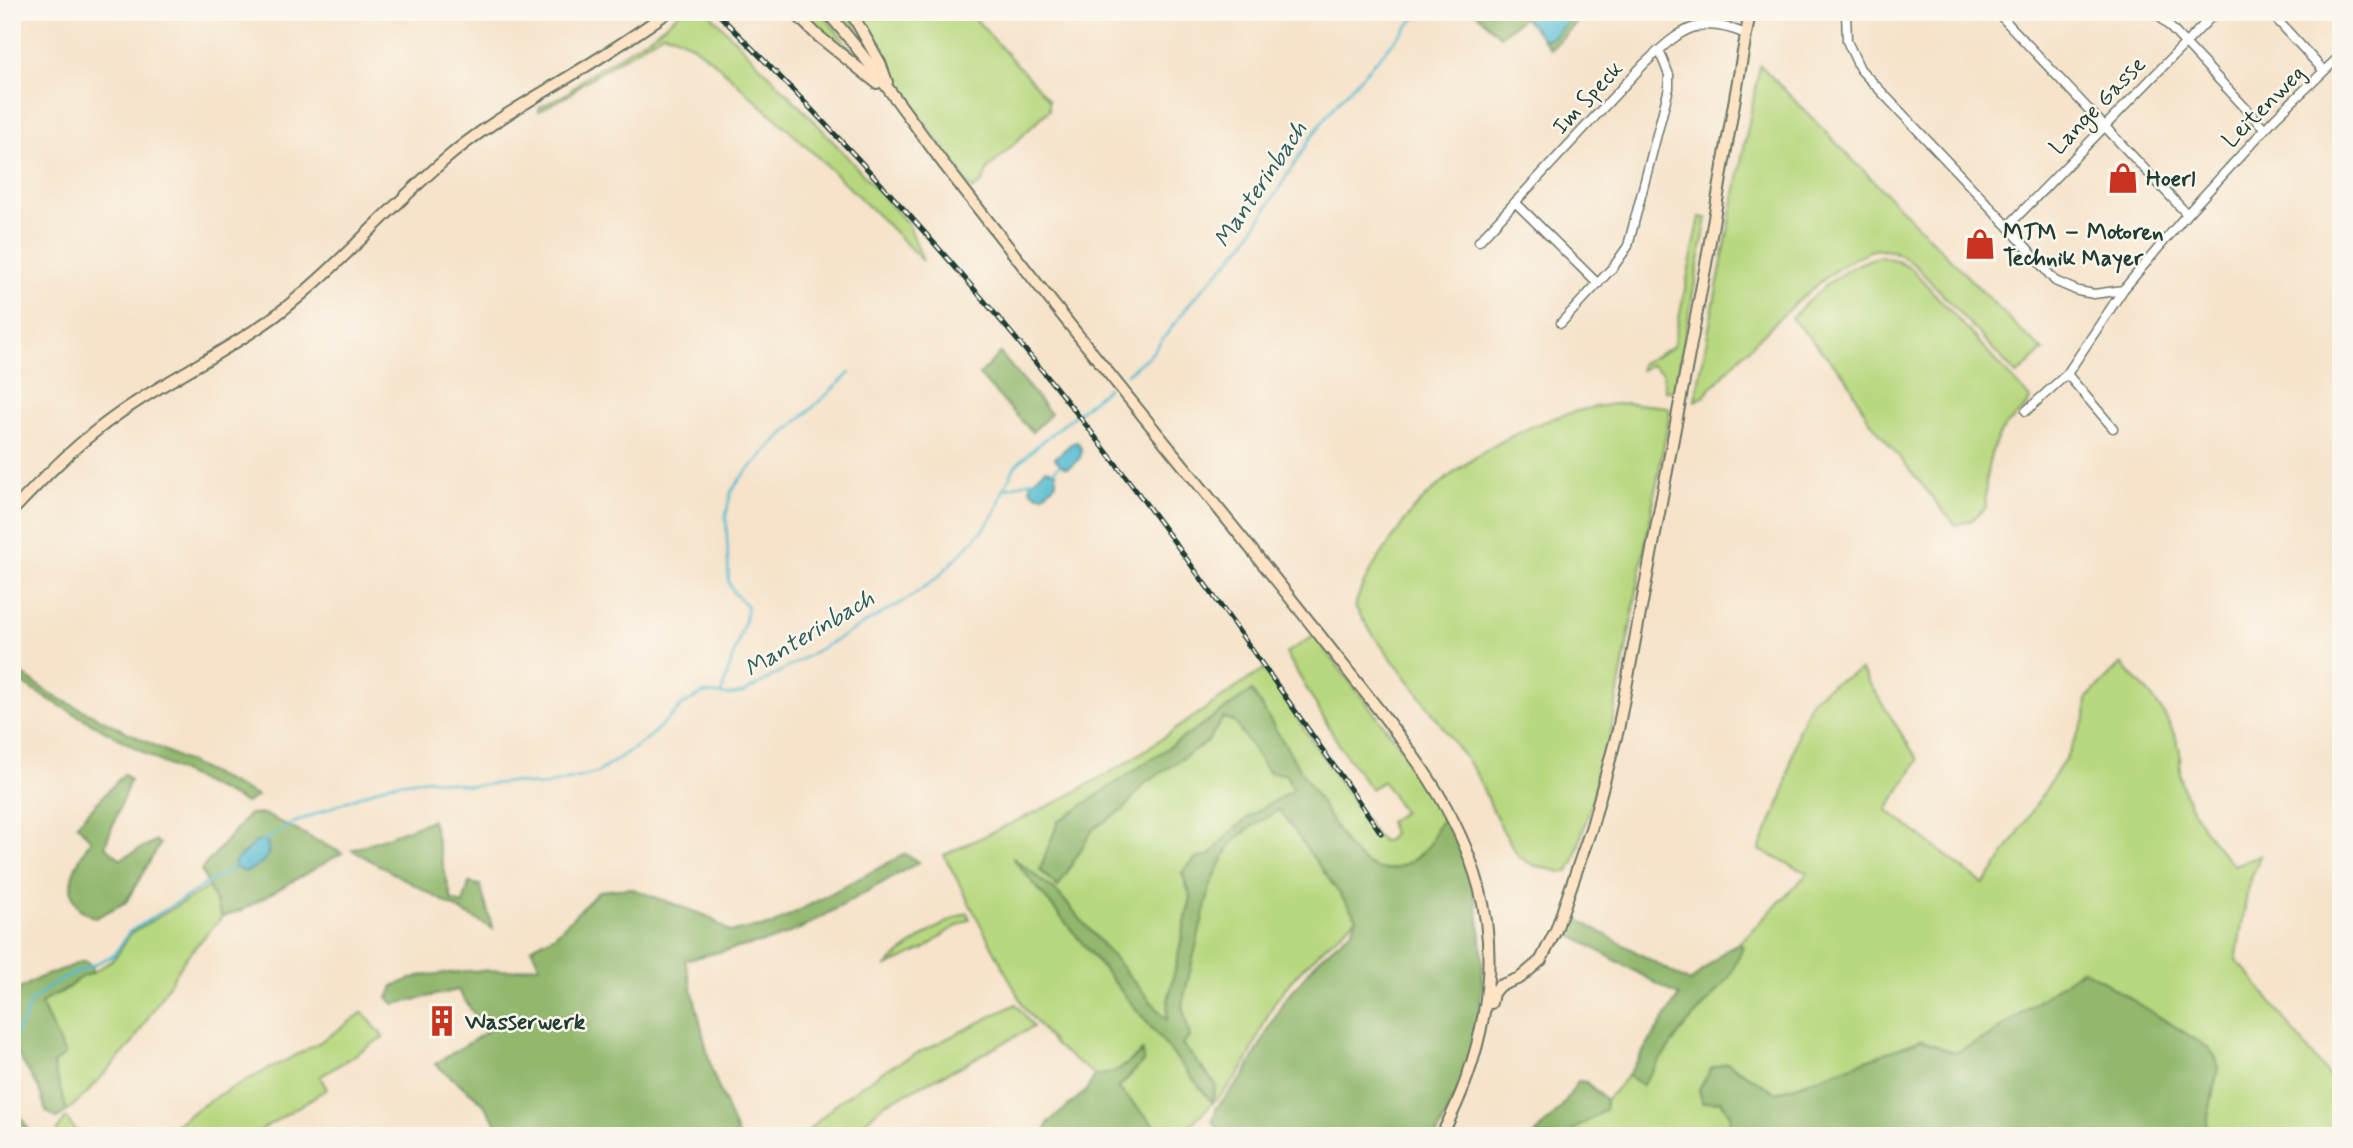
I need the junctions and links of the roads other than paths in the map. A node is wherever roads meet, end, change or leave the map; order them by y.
1 (668, 12) edge
2 (794, 12) edge
3 (827, 12) edge
4 (851, 12) edge
5 (1750, 12) edge
6 (1846, 12) edge
7 (1997, 12) edge
8 (2156, 12) edge
9 (2216, 12) edge
10 (2270, 12) edge
11 (1746, 34) junction
12 (2185, 43) junction
13 (1659, 50) junction
14 (2341, 55) edge
15 (2324, 71) junction
16 (892, 95) junction
17 (900, 106) junction
18 (2103, 126) junction
19 (2265, 129) junction
20 (1515, 202) junction
21 (2187, 214) junction
22 (2008, 226) junction
23 (1479, 241) dead end
24 (1598, 284) junction
25 (2123, 290) junction
26 (1561, 323) dead end
27 (2067, 374) junction
28 (2026, 411) dead end
29 (2113, 428) dead end
30 (12, 511) edge
31 (1475, 1055) junction
32 (1441, 1136) edge

1 - 30 street
2 - 17 street
3 - 16 street
4 - 16 street
5 - 11 street
6 - 22 street
7 - 18 street
8 - 12 street
9 - 12 street, Lange Gasse
10 - 15 street
11 - 13 street, Im Speck
11 - 31 street
12 - 18 street, Lange Gasse
12 - 19 street
13 - 20 street, Im Speck
13 - 24 street
14 - 15 street, Leitenweg
15 - 19 street, Leitenweg
16 - 17 street
17 - 31 street
18 - 21 street
18 - 22 street, Lange Gasse
19 - 21 street, Leitenweg
20 - 23 street, Im Speck
20 - 24 street
21 - 25 street, Leitenweg
22 - 25 street
24 - 26 street
25 - 27 street, Leitenweg
27 - 28 street, Leitenweg
27 - 29 street
31 - 32 street

